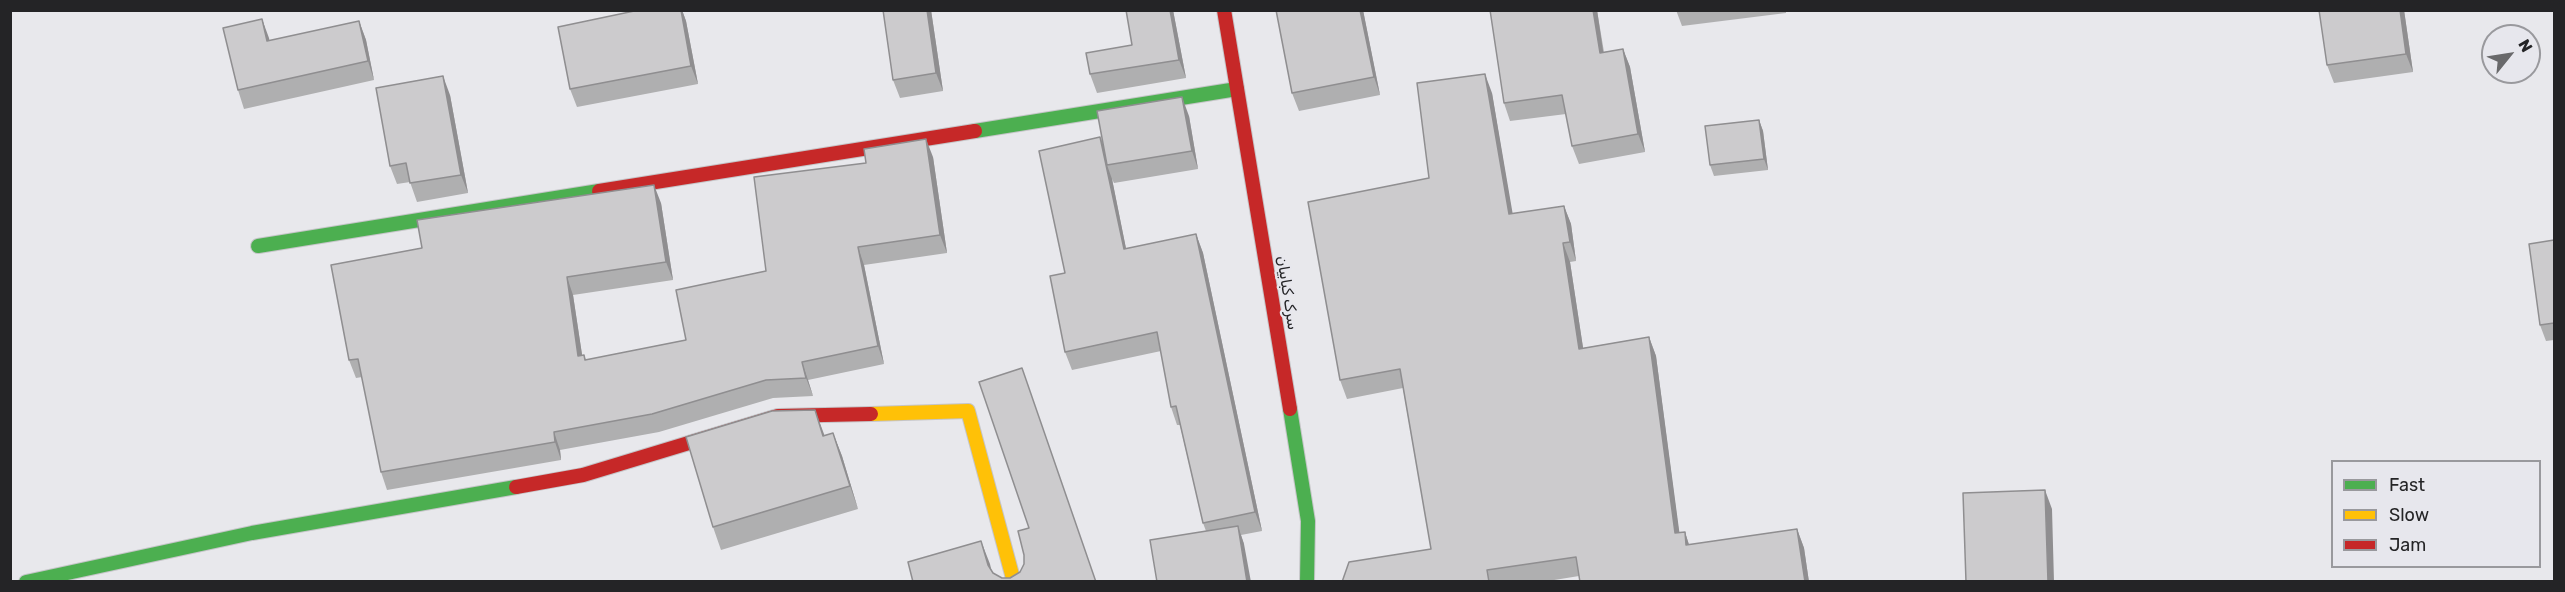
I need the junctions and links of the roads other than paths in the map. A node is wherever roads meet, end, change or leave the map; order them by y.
1 (1224, 10) edge
2 (1237, 88) junction
3 (258, 246) dead end
4 (26, 582) edge
5 (1014, 582) edge
6 (1308, 582) edge

1 - 2 street, سرک کبابیان
2 - 3 street
2 - 6 street, سرک کبابیان
4 - 5 street

